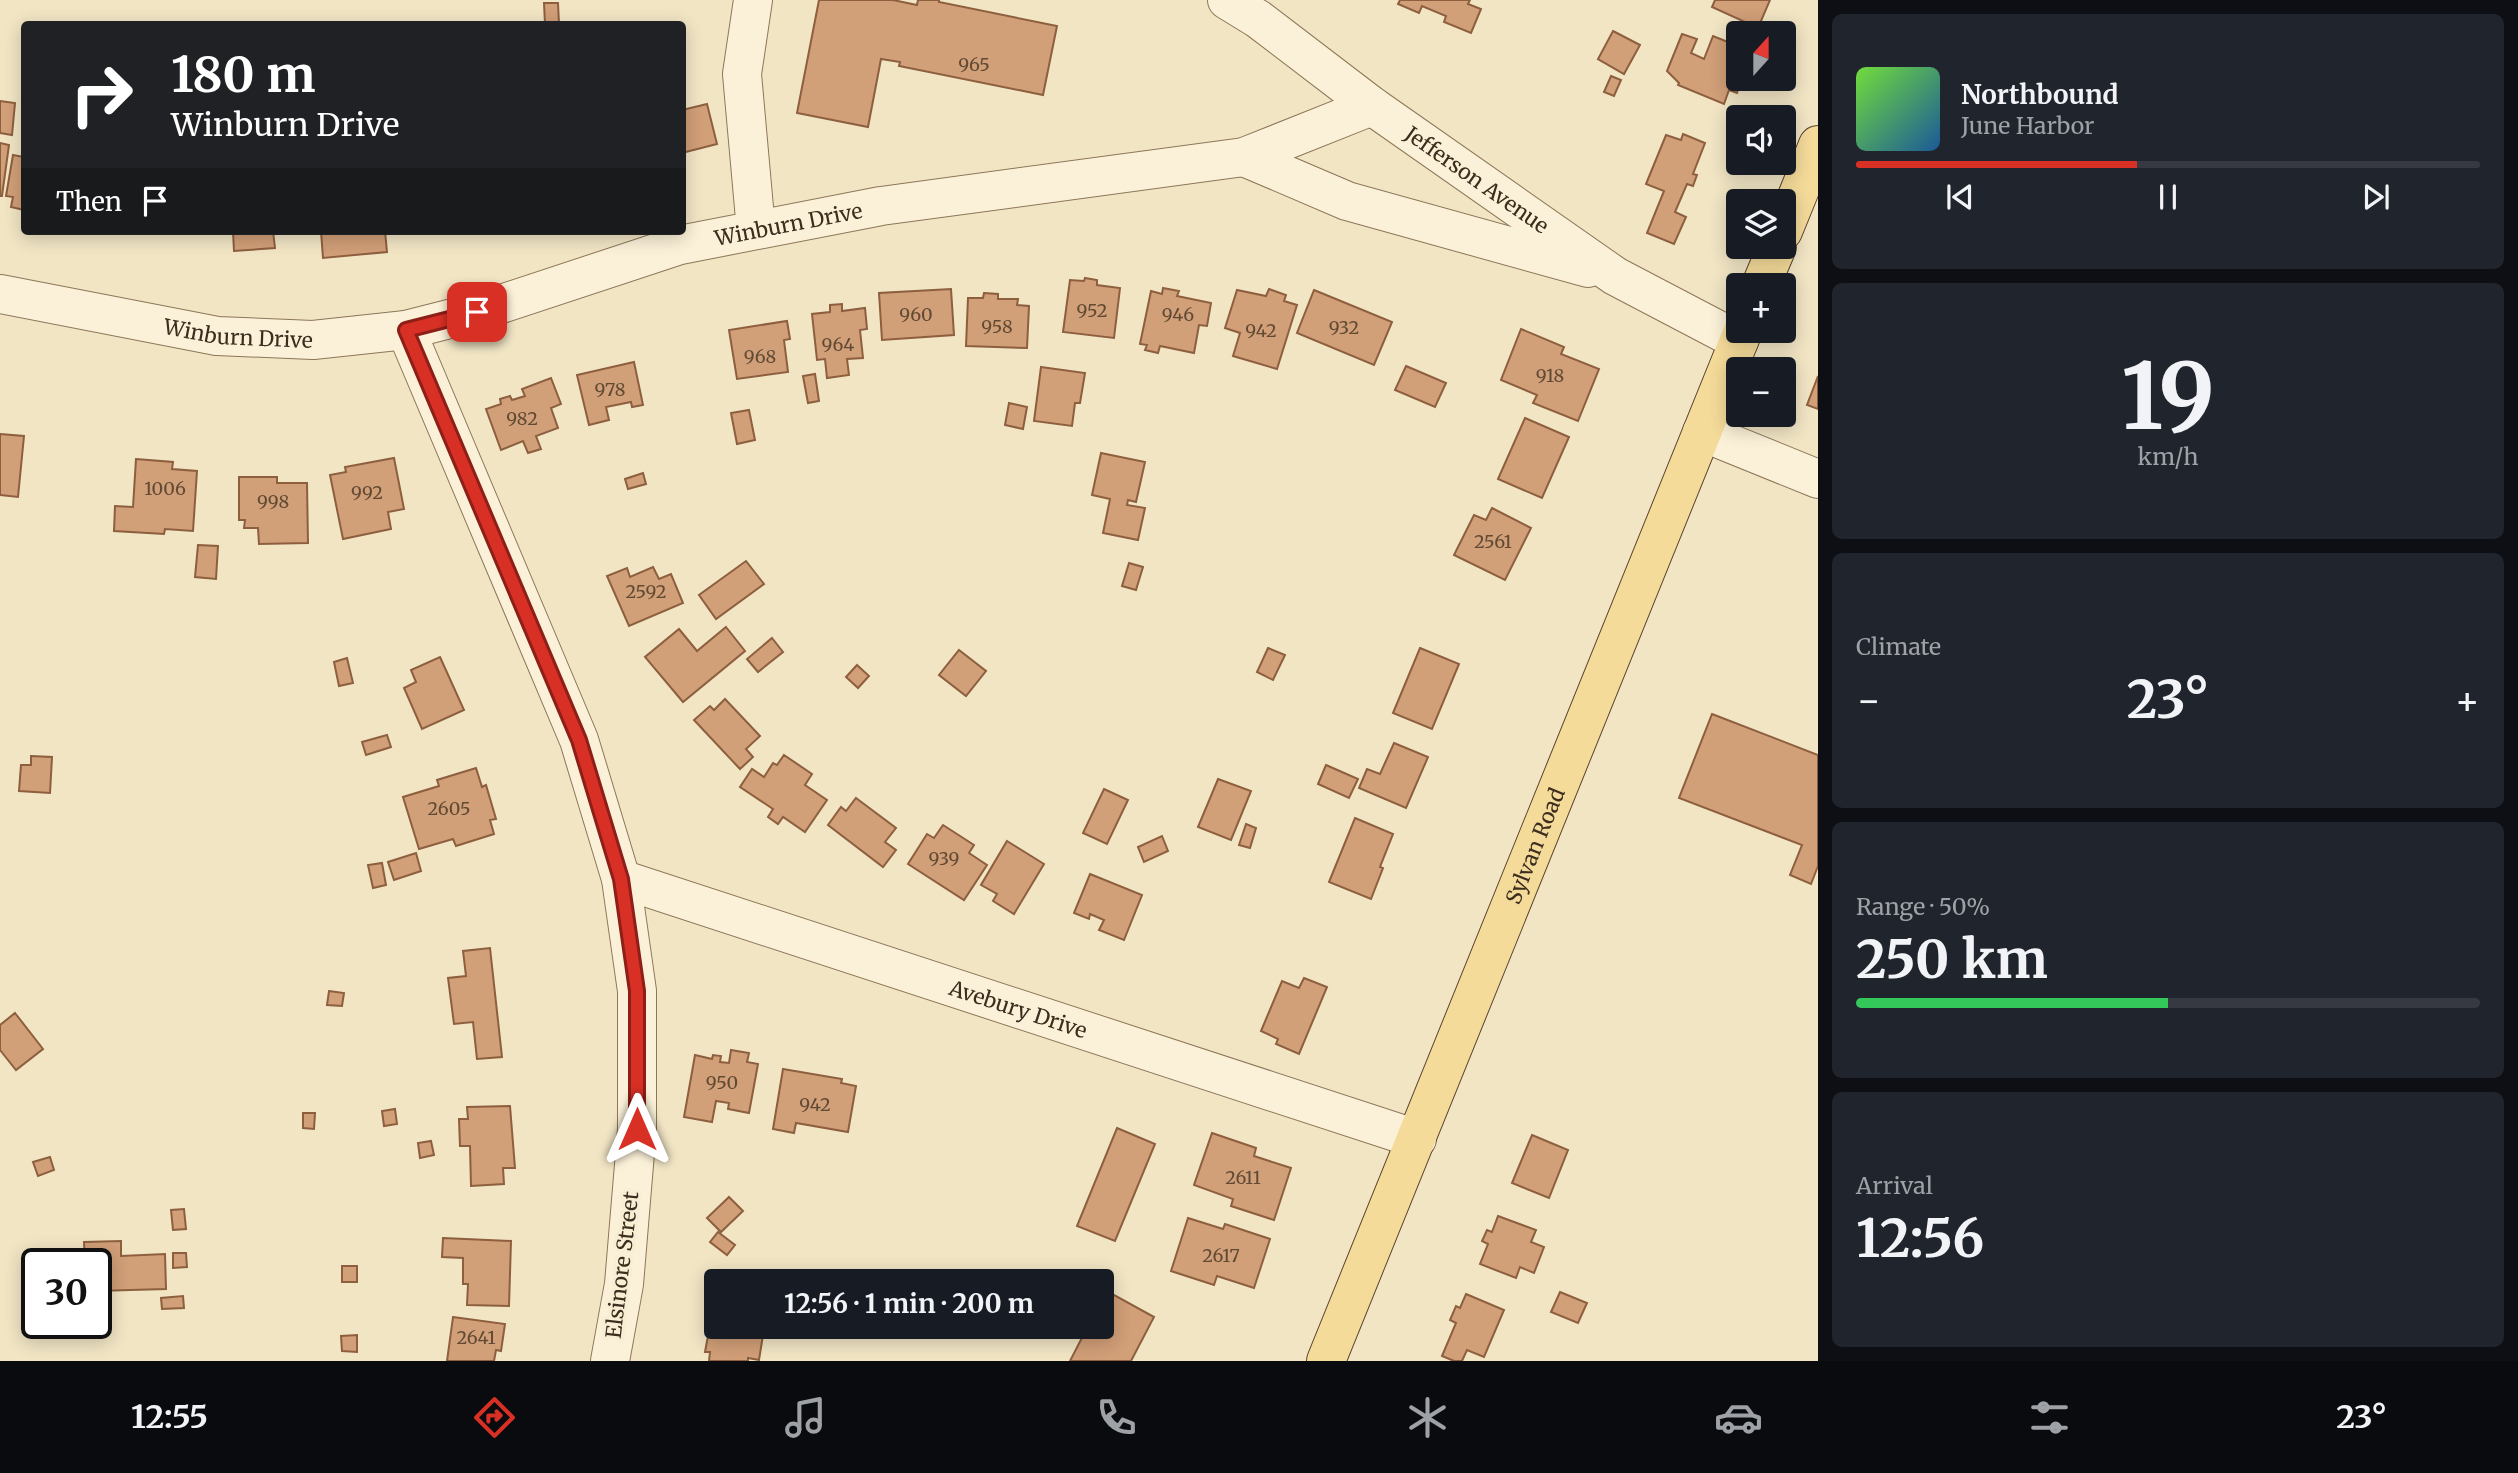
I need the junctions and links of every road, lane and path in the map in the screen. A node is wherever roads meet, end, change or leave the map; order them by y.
1 (753, 0) edge
2 (1227, 0) edge
3 (1373, 106) junction
4 (1818, 145) edge
5 (1244, 157) junction
6 (1796, 199) edge
7 (756, 230) junction
8 (1615, 276) junction
9 (0, 295) edge
10 (1726, 329) edge
11 (406, 330) junction
12 (1738, 343) edge
13 (1702, 432) junction
14 (1818, 479) edge
15 (621, 879) junction
16 (1417, 1139) junction
17 (610, 1361) edge
18 (1326, 1361) edge

1 - 7 street
2 - 3 street, Jefferson Avenue
3 - 5 street, Winburn Drive
3 - 8 street, Jefferson Avenue
4 - 6 main road
5 - 7 street, Winburn Drive
5 - 8 street
7 - 11 street, Winburn Drive
8 - 10 street, Jefferson Avenue
9 - 11 street, Winburn Drive
11 - 15 street, Elsinore Street
12 - 13 main road, Sylvan Road
13 - 14 street
13 - 16 main road, Sylvan Road
15 - 16 street, Avebury Drive
15 - 17 street, Elsinore Street
16 - 18 main road, Sylvan Road

